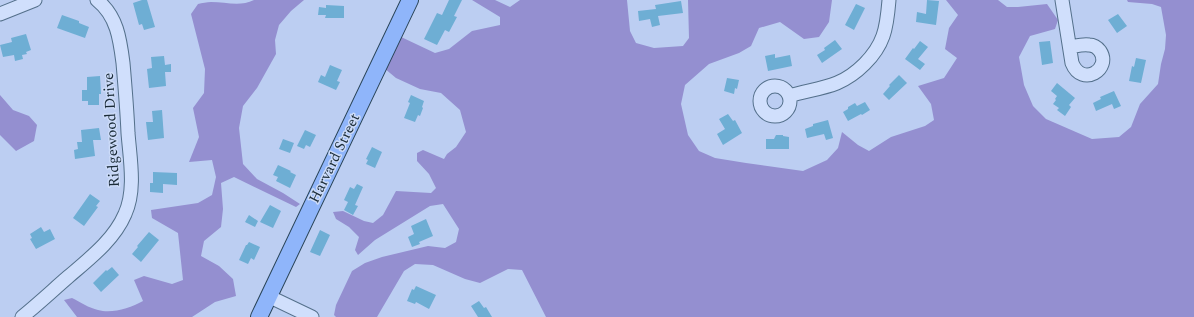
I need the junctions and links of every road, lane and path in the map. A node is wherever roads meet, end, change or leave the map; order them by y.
1 (35, 0) edge
2 (97, 0) edge
3 (410, 0) edge
4 (890, 0) edge
5 (1062, 0) edge
6 (0, 14) edge
7 (1070, 47) dead end
8 (789, 96) dead end
9 (268, 296) junction
10 (22, 317) edge
11 (258, 317) edge
12 (312, 317) edge

1 - 6 street
2 - 10 street, Ridgewood Drive
3 - 9 main road, Harvard Street
4 - 8 street
5 - 7 street
9 - 11 main road, Harvard Street
9 - 12 street

